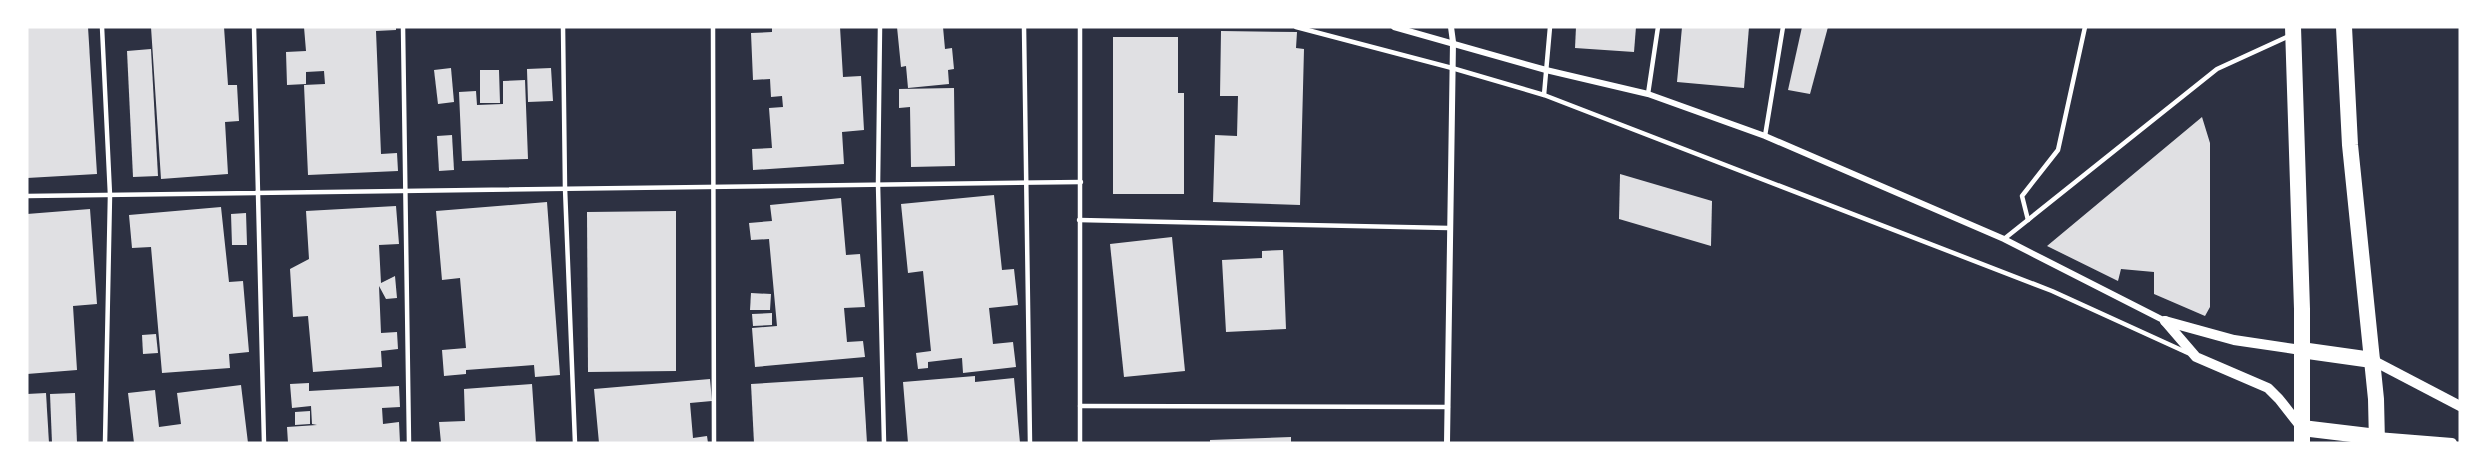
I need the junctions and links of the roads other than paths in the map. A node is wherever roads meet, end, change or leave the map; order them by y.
1 (102, 27) edge
2 (254, 27) edge
3 (403, 27) edge
4 (563, 27) edge
5 (713, 27) edge
6 (880, 27) edge
7 (1024, 27) edge
8 (1080, 27) edge
9 (1296, 27) edge
10 (1394, 27) edge
11 (1451, 27) edge
12 (1550, 27) edge
13 (1658, 27) edge
14 (1783, 27) edge
15 (2085, 27) edge
16 (2344, 27) edge
17 (2293, 30) edge
18 (1453, 42) junction
19 (1452, 68) junction
20 (1546, 70) junction
21 (1648, 94) junction
22 (1544, 95) junction
23 (1765, 136) junction
24 (1081, 182) junction
25 (1025, 183) junction
26 (878, 184) junction
27 (713, 186) junction
28 (565, 188) junction
29 (403, 190) junction
30 (256, 192) junction
31 (110, 195) junction
32 (27, 196) edge
33 (1079, 220) junction
34 (2028, 220) junction
35 (1449, 228) junction
36 (2004, 239) junction
37 (2165, 321) junction
38 (2301, 350) junction
39 (2196, 357) junction
40 (2372, 360) junction
41 (1080, 406) junction
42 (2460, 406) edge
43 (1448, 407) junction
44 (2302, 435) edge
45 (2377, 440) edge
46 (105, 443) edge
47 (264, 443) edge
48 (409, 443) edge
49 (575, 443) edge
50 (714, 443) edge
51 (884, 443) edge
52 (1030, 443) edge
53 (1080, 443) edge
54 (1448, 443) edge
55 (2452, 443) edge

1 - 31 lane
2 - 30 lane
3 - 29 lane
4 - 28 lane
5 - 27 lane
6 - 26 lane
7 - 25 lane
8 - 24 lane
9 - 19 lane
10 - 18 street
11 - 18 street
12 - 20 lane
13 - 21 lane
14 - 23 lane
15 - 34 lane
16 - 40 highway
17 - 34 lane
17 - 38 highway
18 - 19 street
18 - 20 street
19 - 22 lane
19 - 35 street
20 - 21 street
20 - 22 lane
21 - 23 street
22 - 39 lane
23 - 36 street
24 - 25 lane
24 - 33 lane
25 - 26 lane
25 - 52 lane
26 - 27 lane
26 - 51 lane
27 - 28 lane
27 - 50 lane
28 - 29 lane
28 - 49 lane
29 - 30 lane
29 - 48 lane
30 - 31 lane
30 - 47 lane
31 - 32 lane
31 - 46 lane
33 - 35 lane
33 - 41 lane
34 - 36 lane
35 - 43 street
36 - 37 street
37 - 38 street
37 - 39 street
38 - 40 highway
38 - 44 highway
39 - 44 street
40 - 42 street
40 - 45 highway
41 - 43 lane
41 - 53 lane
43 - 54 street
44 - 45 highway
45 - 55 street

